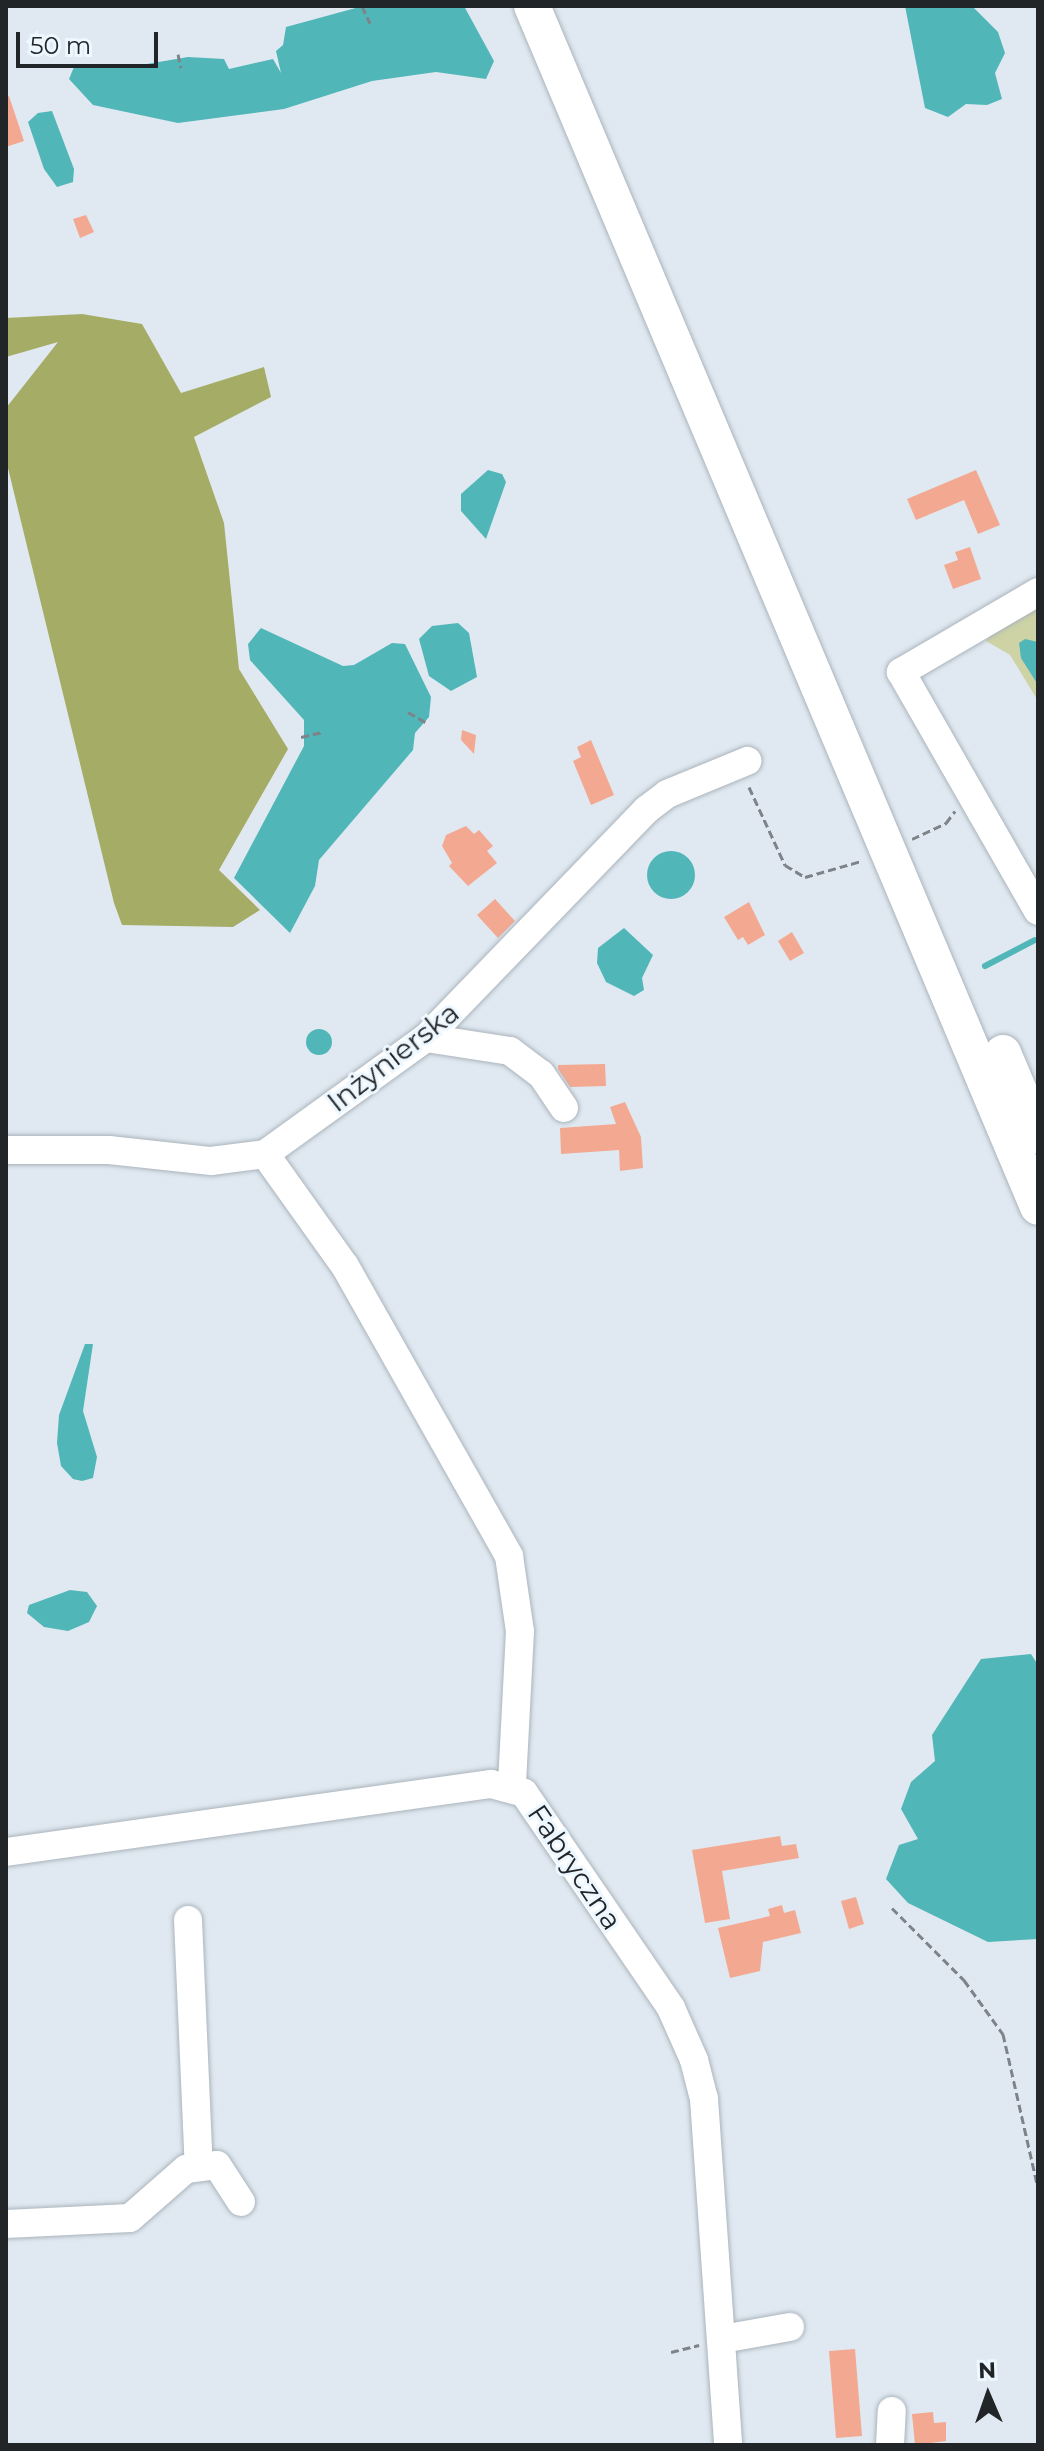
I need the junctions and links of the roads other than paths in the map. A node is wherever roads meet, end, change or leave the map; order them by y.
1 (532, 6) edge
2 (553, 6) edge
3 (1038, 592) edge
4 (742, 763) road end
5 (1038, 911) edge
6 (426, 1038) junction
7 (564, 1108) dead end
8 (1038, 1136) edge
9 (6, 1150) edge
10 (265, 1154) junction
11 (1038, 1207) edge
12 (512, 1786) junction
13 (6, 1852) edge
14 (188, 1920) dead end
15 (199, 2167) junction
16 (241, 2202) dead end
17 (6, 2224) edge
18 (790, 2327) dead end
19 (722, 2339) junction
20 (892, 2411) dead end
21 (728, 2445) edge
22 (890, 2445) edge

1 - 11 main road
2 - 8 main road
3 - 5 street
4 - 6 street, Inżynierska
6 - 7 street
6 - 10 street, Inżynierska
9 - 10 street, Inżynierska
10 - 12 street
12 - 13 street, Fabryczna
12 - 19 street, Fabryczna
14 - 15 street
15 - 16 street
15 - 17 street
18 - 19 street
19 - 21 street, Fabryczna
20 - 22 street

